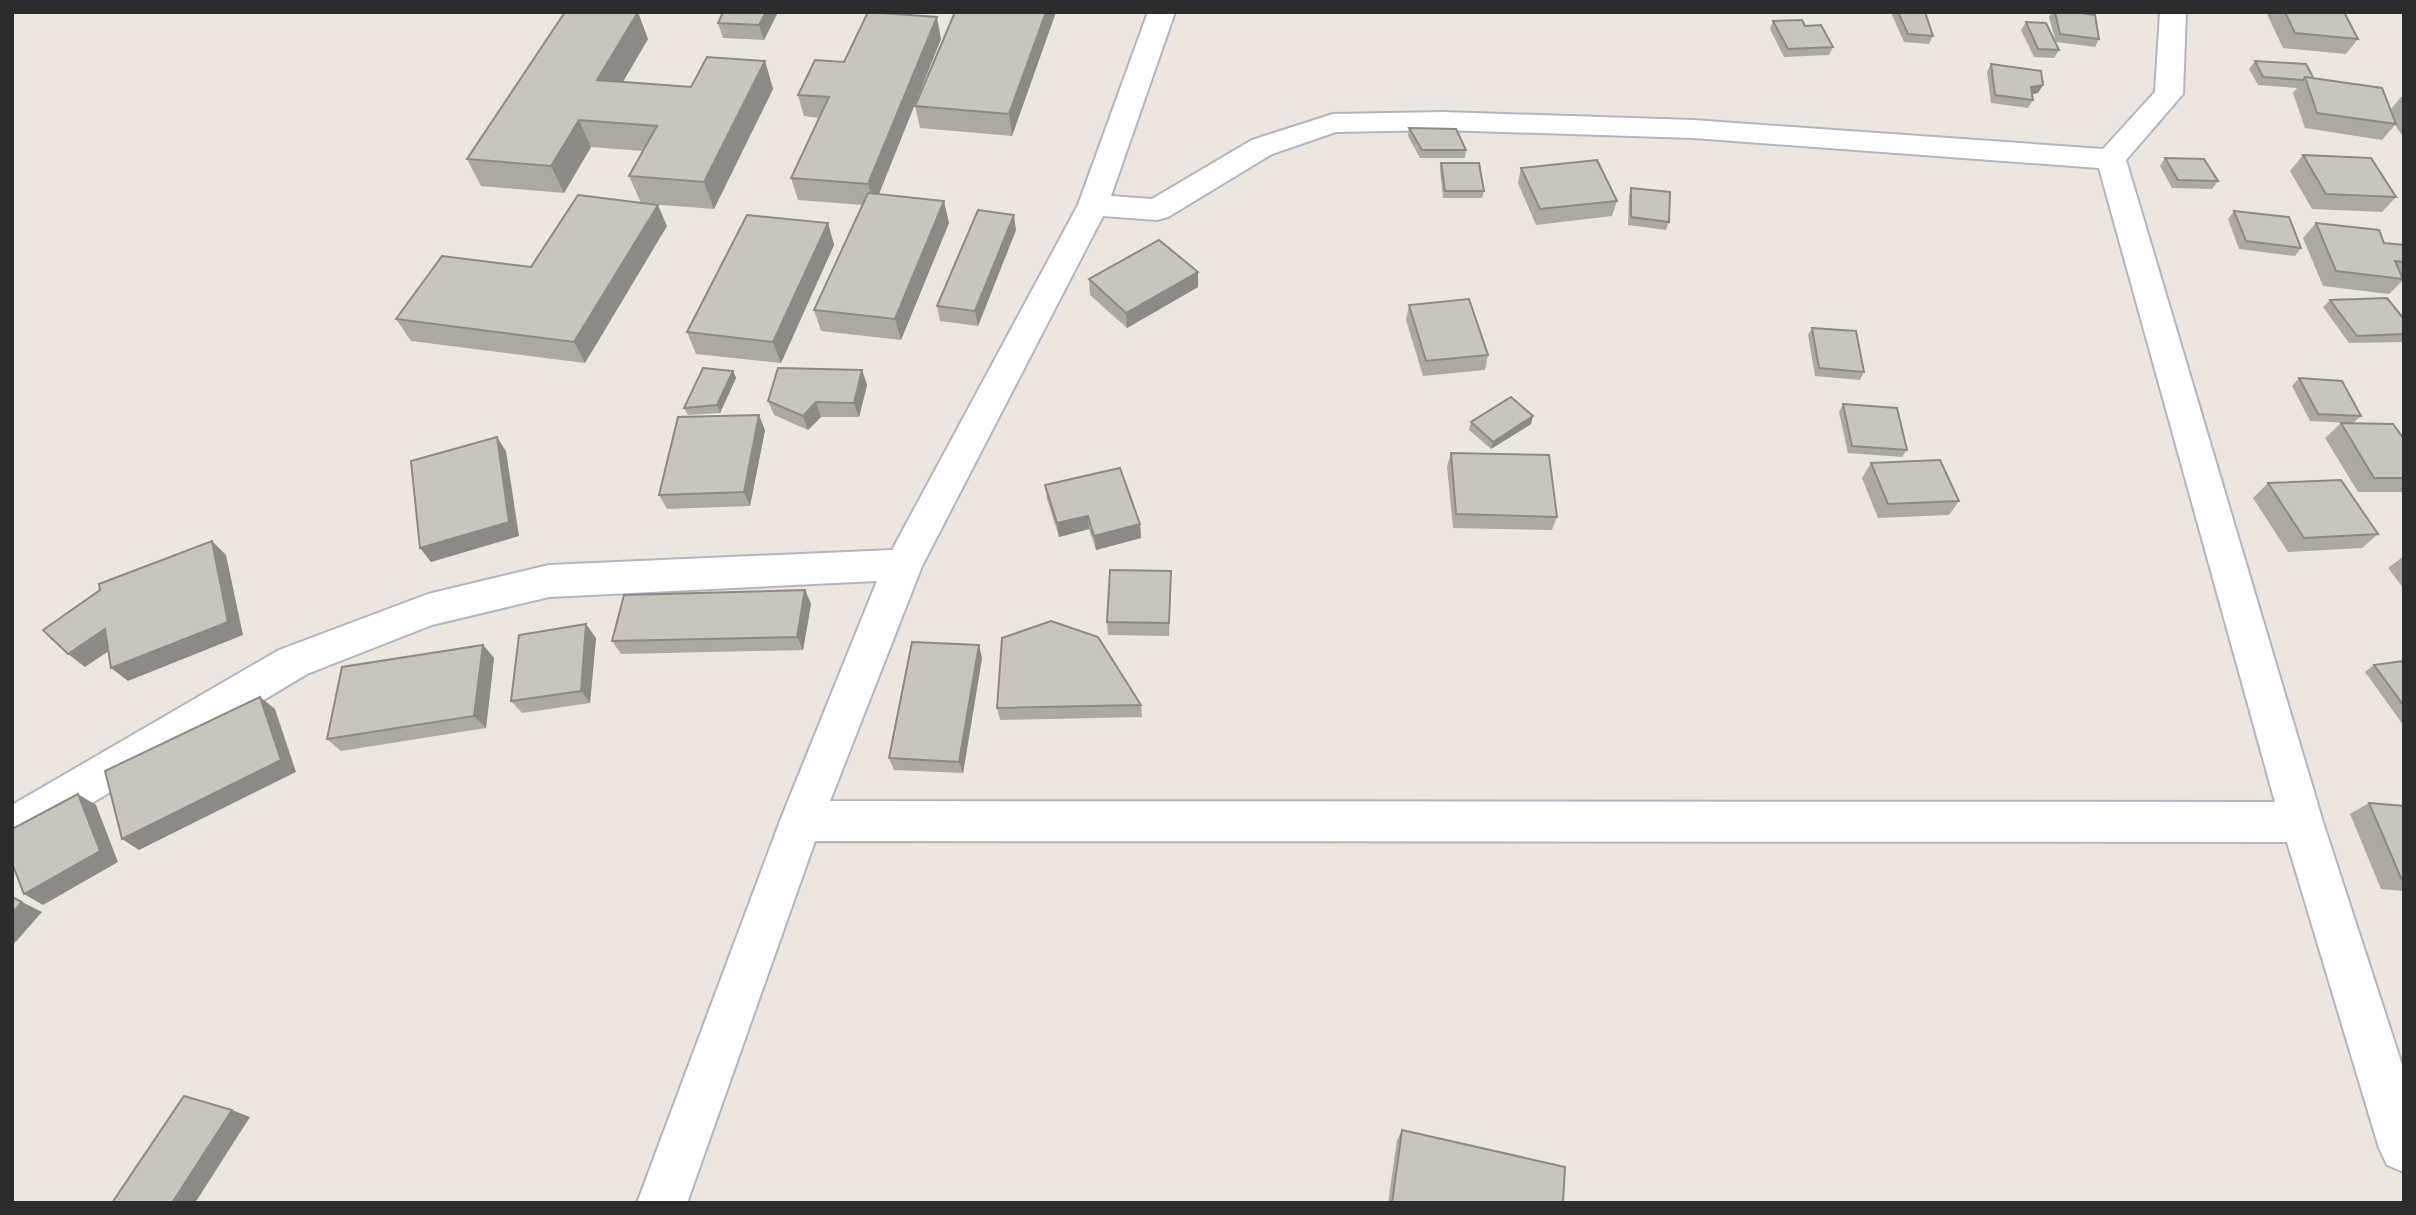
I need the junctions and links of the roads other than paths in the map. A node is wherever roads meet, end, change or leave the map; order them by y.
1 (1162, 12) edge
2 (2173, 12) edge
3 (2112, 159) junction
4 (1093, 205) junction
5 (903, 565) junction
6 (801, 821) junction
7 (2302, 822) junction
8 (12, 828) edge
9 (2404, 1148) edge
10 (662, 1203) edge

1 - 4 street
2 - 3 street
3 - 4 street
3 - 7 street
4 - 5 street
5 - 6 street
5 - 8 street
6 - 7 street
6 - 10 street
7 - 9 street

